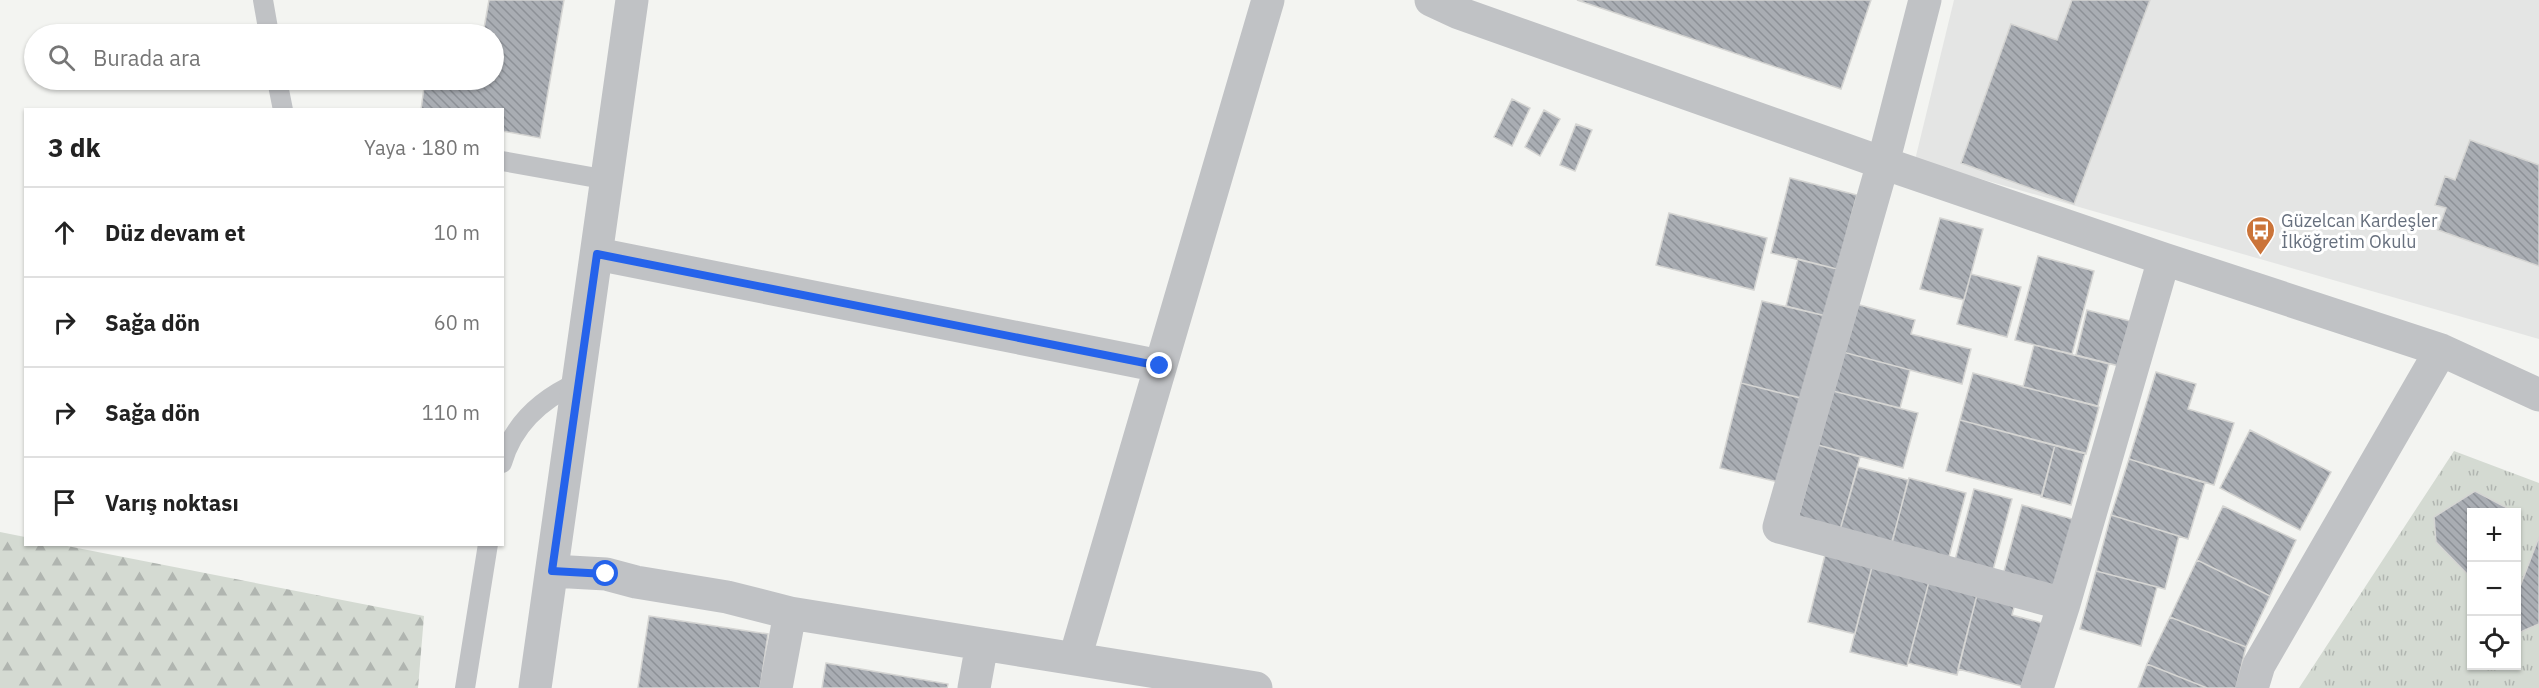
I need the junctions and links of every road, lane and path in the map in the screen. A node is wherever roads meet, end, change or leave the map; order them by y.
1 (263, 0) edge
2 (632, 0) edge
3 (1268, 0) edge
4 (1925, 0) edge
5 (1453, 4) edge
6 (267, 24) edge
7 (279, 90) edge
8 (283, 108) edge
9 (504, 161) edge
10 (1883, 162) junction
11 (608, 180) junction
12 (597, 254) junction
13 (2164, 259) junction
14 (2441, 350) junction
15 (1160, 366) junction
16 (579, 382) junction
17 (2539, 395) edge
18 (504, 459) edge
19 (488, 546) edge
20 (552, 571) junction
21 (2064, 604) junction
22 (790, 613) junction
23 (982, 644) junction
24 (1075, 658) junction
25 (465, 688) edge
26 (535, 688) edge
27 (776, 688) edge
28 (974, 688) edge
29 (1256, 688) edge
30 (2037, 688) edge
31 (2252, 688) edge

1 - 6 lane
2 - 11 street
3 - 15 street
4 - 10 street
5 - 10 street
7 - 8 lane
9 - 11 lane
10 - 13 street
10 - 21 street
11 - 12 street
12 - 15 street
12 - 16 street
13 - 14 street
13 - 21 street
14 - 17 street
14 - 31 street
15 - 24 street
16 - 18 lane
16 - 20 street
19 - 25 lane
20 - 22 street
20 - 26 street
21 - 30 street
22 - 23 street
22 - 27 street
23 - 24 street
23 - 28 street
24 - 29 street

